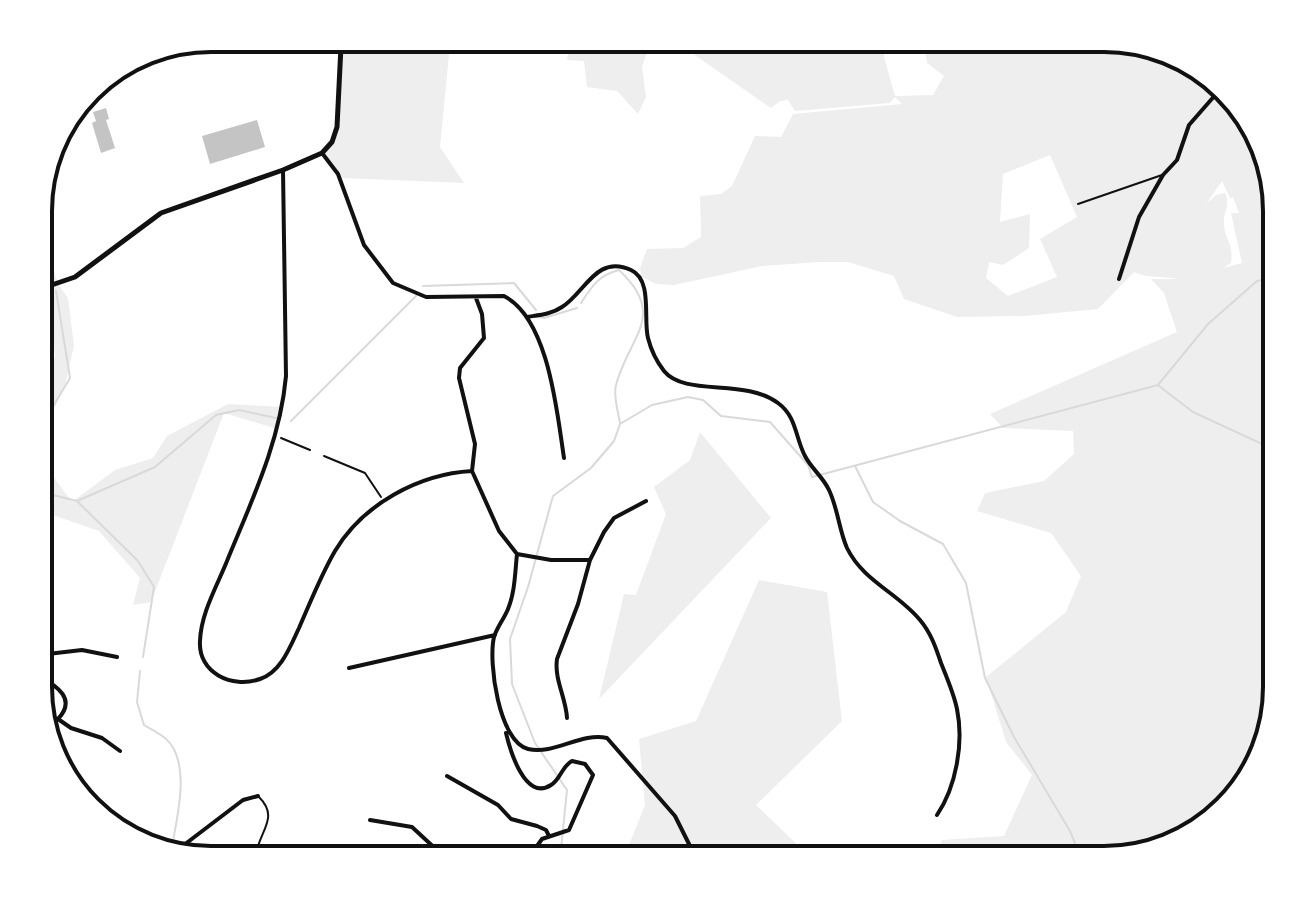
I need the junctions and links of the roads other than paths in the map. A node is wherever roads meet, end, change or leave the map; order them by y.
1 (341, 52) edge
2 (1214, 96) edge
3 (322, 153) junction
4 (283, 170) junction
5 (1163, 175) junction
6 (1078, 204) dead end
7 (1119, 279) dead end
8 (52, 285) edge
9 (476, 298) junction
10 (527, 317) junction
11 (564, 458) dead end
12 (472, 471) junction
13 (646, 501) dead end
14 (517, 554) junction
15 (590, 560) junction
16 (495, 635) junction
17 (52, 653) edge
18 (117, 657) dead end
19 (349, 668) dead end
20 (52, 684) edge
21 (567, 718) dead end
22 (58, 719) joint
23 (505, 727) junction
24 (120, 751) dead end
25 (447, 776) dead end
26 (258, 796) joint
27 (937, 815) dead end
28 (370, 820) dead end
29 (549, 836) junction
30 (185, 844) edge
31 (257, 846) edge
32 (433, 846) edge
33 (534, 846) edge
34 (690, 846) edge

1 - 3 street
2 - 5 street
3 - 4 street
3 - 9 street
4 - 8 street
4 - 12 street
5 - 6 lane
5 - 7 street
9 - 10 street
9 - 12 street
10 - 11 street
10 - 27 street
12 - 14 street
13 - 15 street
14 - 15 street
14 - 16 street
15 - 21 street
16 - 19 street
16 - 23 street
17 - 18 street
20 - 22 street
22 - 24 street
23 - 29 street
23 - 34 street
25 - 29 street
26 - 30 street
26 - 31 lane
28 - 32 street
29 - 33 street

